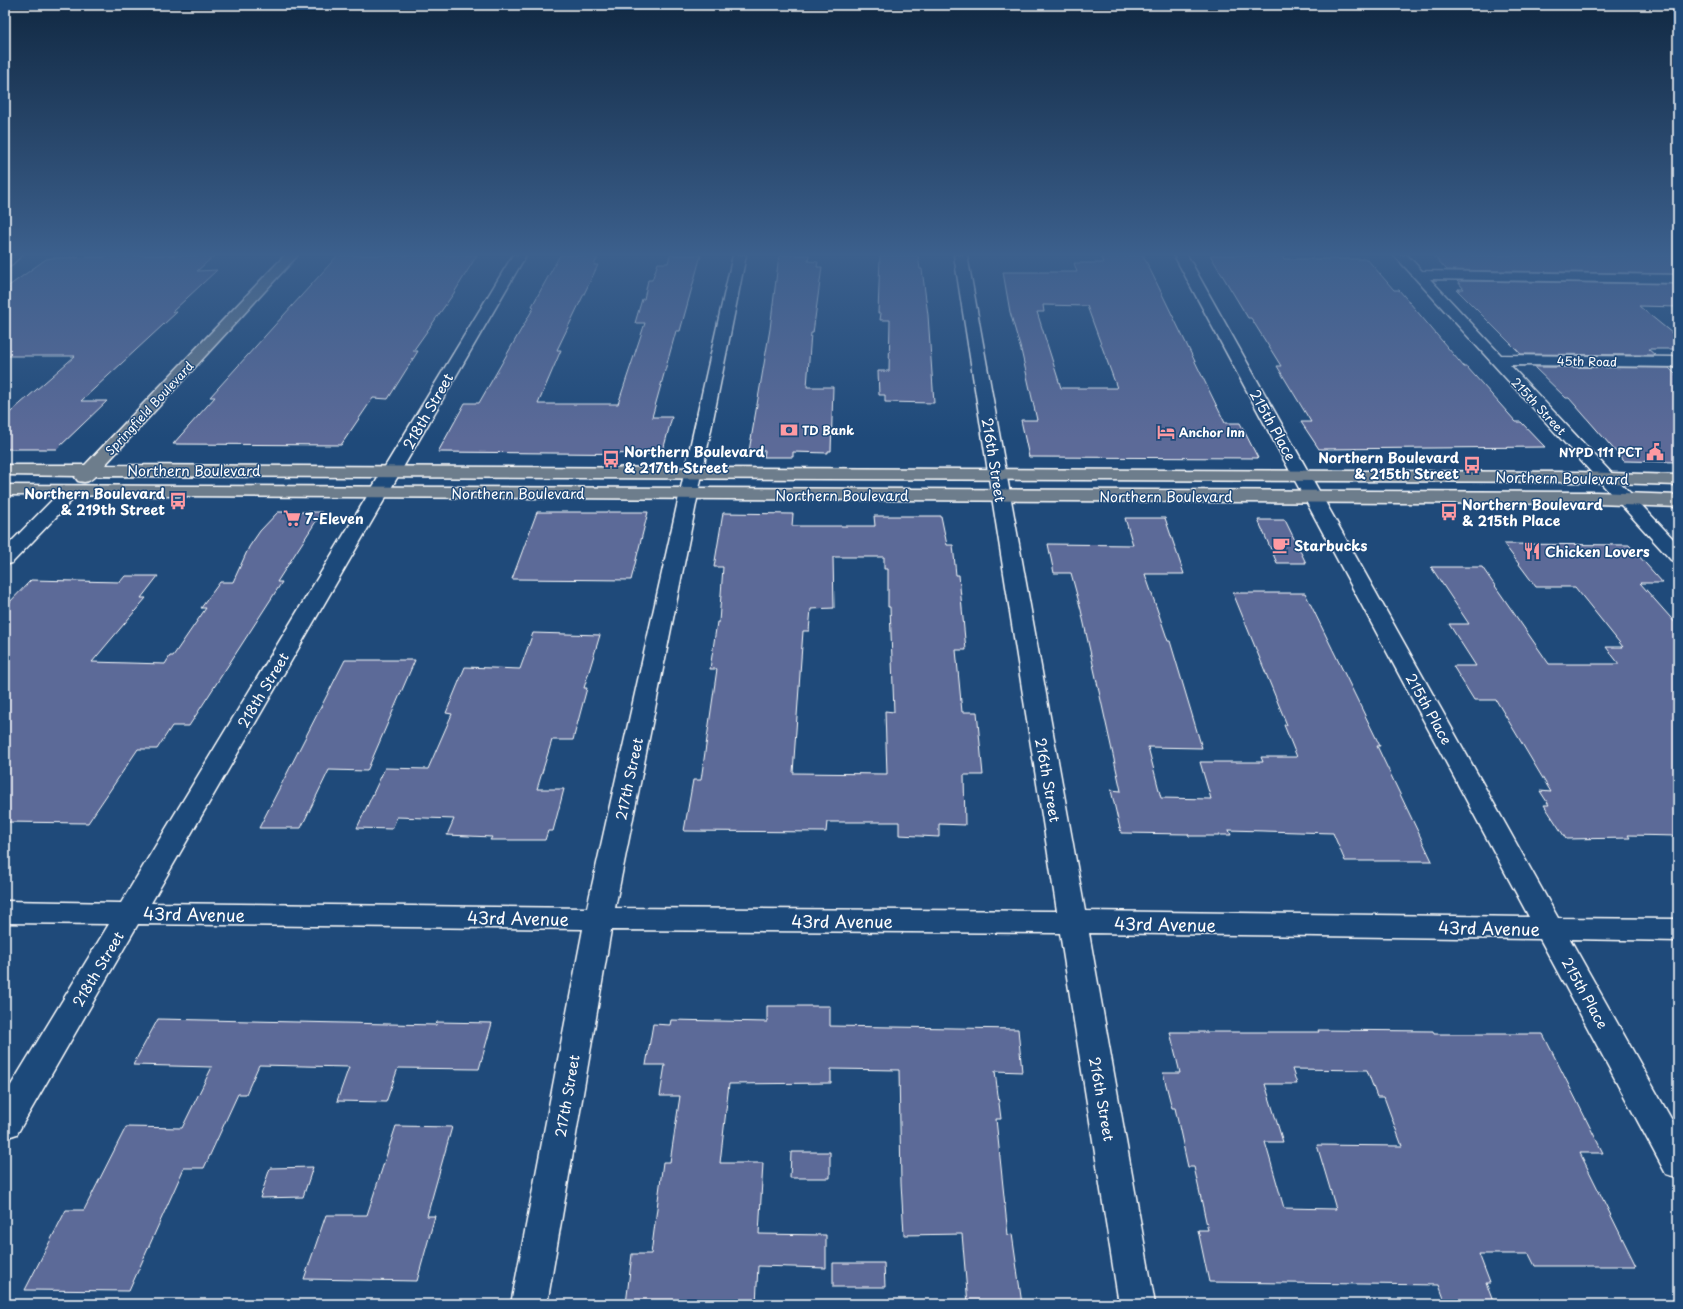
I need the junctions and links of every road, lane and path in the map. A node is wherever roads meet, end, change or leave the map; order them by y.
1 (235, 316) edge
2 (484, 316) edge
3 (727, 316) edge
4 (970, 316) edge
5 (1213, 316) edge
6 (1456, 316) edge
7 (1497, 360) junction
8 (1678, 362) edge
9 (5, 470) edge
10 (90, 470) junction
11 (1606, 478) junction
12 (1678, 480) edge
13 (387, 482) junction
14 (692, 483) junction
15 (998, 485) junction
16 (1306, 486) junction
17 (5, 490) edge
18 (71, 491) junction
19 (1625, 499) junction
20 (1678, 501) edge
21 (1678, 556) edge
22 (5, 559) edge
23 (5, 912) edge
24 (131, 914) junction
25 (598, 919) junction
26 (1072, 922) junction
27 (1550, 929) junction
28 (1678, 930) edge
29 (5, 1124) edge
30 (1678, 1163) edge
31 (529, 1304) edge
32 (1137, 1304) edge

1 - 10 main road, Springfield Boulevard
2 - 13 street, 218th Street
3 - 14 street, 217th Street
4 - 15 street, 216th Street
5 - 16 street, 215th Place
6 - 7 street, 215th Street
7 - 8 street, 45th Road
7 - 11 street, 215th Street
9 - 10 main road, Northern Boulevard
10 - 13 main road, Northern Boulevard
10 - 18 main road, Springfield Boulevard
11 - 12 main road, Northern Boulevard
11 - 16 main road, Northern Boulevard
11 - 19 street, 215th Street
13 - 14 main road, Northern Boulevard
13 - 14 main road, Northern Boulevard
13 - 18 main road, Northern Boulevard
13 - 24 street, 218th Street
14 - 15 main road, Northern Boulevard
14 - 25 street, 217th Street
15 - 16 main road, Northern Boulevard
15 - 26 street, 216th Street
16 - 19 main road, Northern Boulevard
16 - 27 street, 215th Place
17 - 18 main road, Northern Boulevard
18 - 22 street
19 - 20 main road, Northern Boulevard
19 - 21 street, 215th Street
23 - 24 street, 43rd Avenue
24 - 25 street, 43rd Avenue
24 - 29 street, 218th Street
25 - 26 street, 43rd Avenue
25 - 31 street, 217th Street
26 - 27 street, 43rd Avenue
26 - 32 street, 216th Street
27 - 28 street, 43rd Avenue
27 - 30 street, 215th Place

